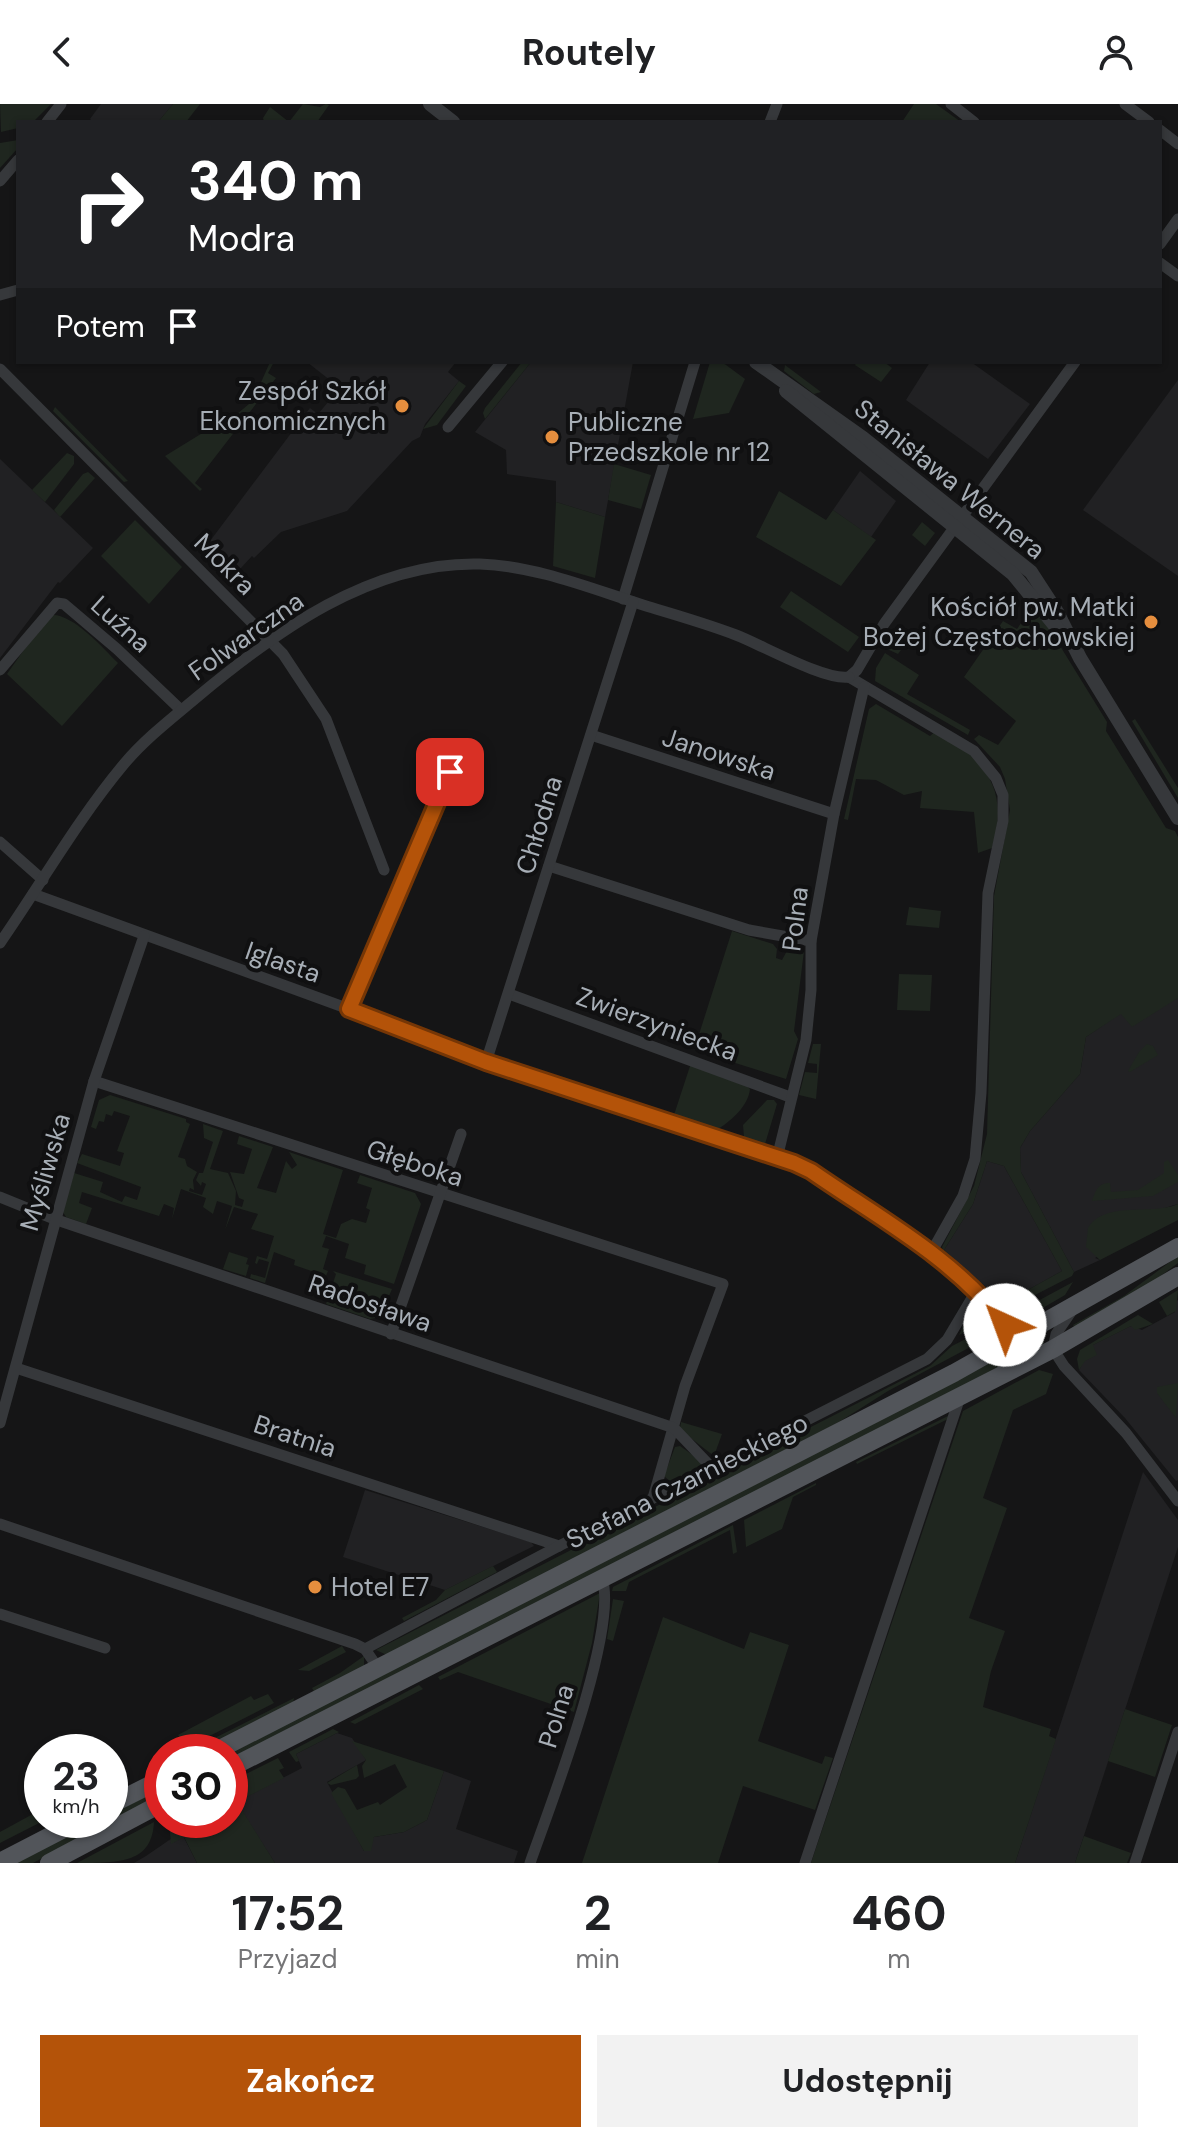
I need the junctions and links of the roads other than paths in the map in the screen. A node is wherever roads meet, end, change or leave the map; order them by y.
1 (61, 104) edge
2 (430, 104) edge
3 (951, 104) edge
4 (1125, 104) edge
5 (49, 120) edge
6 (450, 120) edge
7 (971, 120) edge
8 (1146, 120) edge
9 (1162, 132) edge
10 (1178, 144) edge
11 (16, 162) edge
12 (0, 181) edge
13 (1178, 219) edge
14 (1162, 241) edge
15 (500, 364) edge
16 (694, 364) edge
17 (759, 364) edge
18 (1074, 364) edge
19 (0, 369) edge
20 (448, 427) dead end
21 (959, 521) junction
22 (628, 600) junction
23 (269, 639) junction
24 (0, 670) edge
25 (849, 677) junction
26 (864, 687) junction
27 (181, 710) junction
28 (591, 735) junction
29 (450, 772) dead end
30 (834, 814) junction
31 (1178, 818) edge
32 (0, 842) edge
33 (549, 866) junction
34 (384, 870) dead end
35 (43, 880) junction
36 (33, 894) junction
37 (144, 936) junction
38 (811, 941) junction
39 (0, 943) edge
40 (509, 994) junction
41 (349, 1009) junction
42 (486, 1062) junction
43 (94, 1081) junction
44 (790, 1097) junction
45 (461, 1134) dead end
46 (777, 1158) junction
47 (440, 1194) junction
48 (0, 1197) edge
49 (54, 1219) junction
50 (1178, 1247) edge
51 (931, 1253) junction
52 (1178, 1276) edge
53 (975, 1293) junction
54 (1074, 1306) junction
55 (391, 1334) junction
56 (1015, 1340) junction
57 (1053, 1349) junction
58 (16, 1368) junction
59 (960, 1396) junction
60 (0, 1423) edge
61 (674, 1428) junction
62 (713, 1469) junction
63 (653, 1498) junction
64 (1178, 1501) edge
65 (0, 1524) edge
66 (559, 1546) junction
67 (602, 1578) junction
68 (0, 1614) edge
69 (105, 1648) dead end
70 (365, 1649) junction
71 (378, 1668) junction
72 (1178, 1732) edge
73 (248, 1735) edge
74 (248, 1759) edge
75 (144, 1813) edge
76 (46, 1838) edge
77 (0, 1862) edge
78 (49, 1863) edge
79 (530, 1863) edge
80 (805, 1863) edge
81 (1135, 1863) edge

1 - 5 street
2 - 6 street
3 - 7 street
4 - 8 street
9 - 10 street
11 - 12 street
13 - 14 street
15 - 20 street
16 - 22 street, Chłodna
17 - 21 street, Stanisława Wernera
18 - 21 street
19 - 23 street, Mokra
21 - 25 street
21 - 31 street, Stanisława Wernera
22 - 23 street, Folwarczna
22 - 25 street, Folwarczna
22 - 28 street, Chłodna
23 - 27 street, Folwarczna
23 - 34 street, Mokra
24 - 27 street, Luźna
25 - 26 street, Folwarczna
26 - 30 street, Polna
26 - 51 street, Folwarczna
27 - 35 street, Folwarczna
28 - 30 street, Janowska
28 - 33 street, Chłodna
29 - 41 street
30 - 38 street, Polna
32 - 35 street
33 - 38 street
33 - 40 street, Chłodna
35 - 36 street, Folwarczna
36 - 37 street, Iglasta
36 - 39 street, Folwarczna
37 - 41 street, Iglasta
37 - 43 street, Myśliwska
38 - 44 street, Polna
40 - 42 street, Chłodna
40 - 44 street, Zwierzyniecka
41 - 42 street, Iglasta
42 - 46 street, Iglasta
43 - 47 street, Głęboka
43 - 49 street, Myśliwska
44 - 46 street, Polna
45 - 47 street
46 - 51 street, Iglasta
47 - 55 street
47 - 61 street, Głęboka
48 - 49 street, Radosława
49 - 55 street, Radosława
49 - 58 street, Myśliwska
50 - 54 main road, Stefana Czarnieckiego
51 - 53 street, Iglasta
52 - 57 main road, Stefana Czarnieckiego
53 - 56 street, Iglasta
53 - 62 street
54 - 56 main road, Stefana Czarnieckiego
54 - 57 street
55 - 61 street, Radosława
56 - 71 main road, Stefana Czarnieckiego
57 - 59 main road, Stefana Czarnieckiego
57 - 64 street
58 - 60 street, Myśliwska
58 - 66 street, Bratnia
59 - 67 main road, Stefana Czarnieckiego
59 - 80 street
61 - 62 street, Radosława
61 - 63 street
62 - 63 street
63 - 66 street
65 - 70 street
66 - 70 street
67 - 74 main road, Stefana Czarnieckiego
67 - 79 street, Polna
68 - 69 street
70 - 71 street
71 - 73 main road, Stefana Czarnieckiego
72 - 81 street
75 - 78 main road
76 - 77 main road

